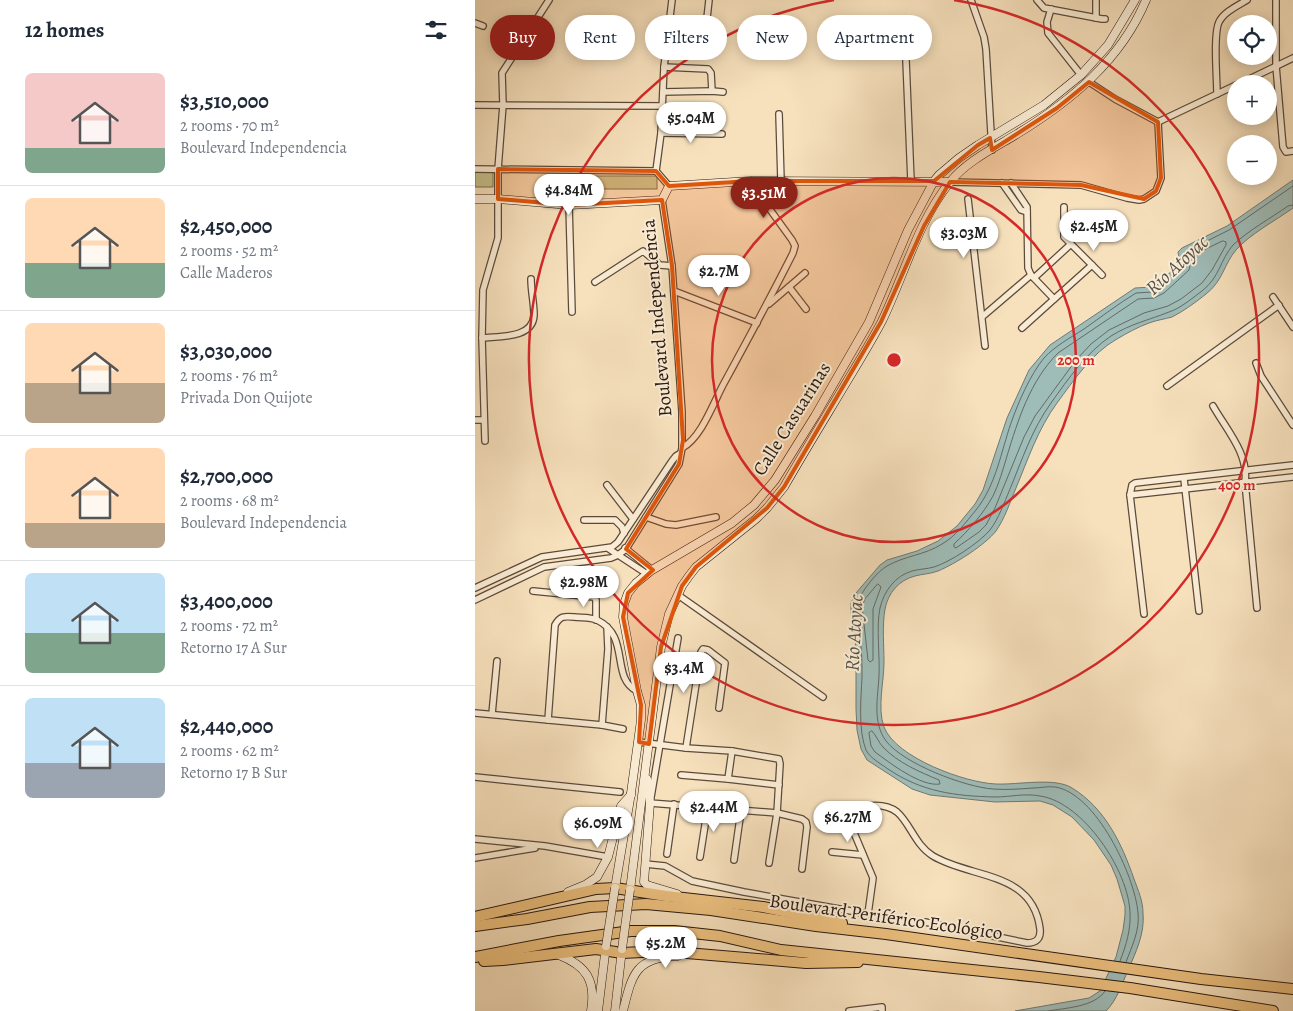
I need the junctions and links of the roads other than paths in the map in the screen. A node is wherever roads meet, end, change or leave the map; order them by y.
1 (549, 0) edge
2 (672, 0) edge
3 (709, 0) edge
4 (971, 0) edge
5 (1037, 0) edge
6 (1096, 0) edge
7 (1135, 0) edge
8 (1146, 0) edge
9 (1247, 0) edge
10 (1276, 0) edge
11 (1051, 9) junction
12 (707, 15) edge
13 (1096, 18) junction
14 (1105, 19) dead end
15 (475, 23) edge
16 (483, 26) dead end
17 (1293, 58) edge
18 (906, 60) edge
19 (1276, 66) junction
20 (664, 67) junction
21 (1081, 75) junction
22 (1257, 75) edge
23 (1089, 82) junction
24 (1227, 89) edge
25 (711, 91) junction
26 (663, 92) junction
27 (723, 92) dead end
28 (1217, 94) junction
29 (475, 105) edge
30 (503, 105) junction
31 (663, 106) junction
32 (779, 114) dead end
33 (1158, 122) junction
34 (661, 133) junction
35 (722, 134) dead end
36 (990, 138) junction
37 (992, 150) junction
38 (1293, 151) edge
39 (498, 169) junction
40 (475, 170) edge
41 (656, 171) junction
42 (751, 181) junction
43 (781, 181) junction
44 (911, 181) junction
45 (934, 182) junction
46 (950, 182) junction
47 (1002, 183) junction
48 (1011, 183) junction
49 (669, 186) junction
50 (475, 199) edge
51 (499, 199) junction
52 (967, 199) dead end
53 (662, 200) junction
54 (569, 205) junction
55 (1064, 207) dead end
56 (1027, 212) junction
57 (1071, 244) junction
58 (1092, 264) junction
59 (672, 266) junction
60 (805, 273) dead end
61 (1102, 275) dead end
62 (1032, 276) junction
63 (531, 279) dead end
64 (595, 282) dead end
65 (789, 287) junction
66 (674, 291) junction
67 (1273, 297) dead end
68 (1054, 299) junction
69 (1279, 305) junction
70 (766, 306) junction
71 (806, 309) dead end
72 (572, 312) dead end
73 (982, 317) junction
74 (757, 323) junction
75 (1293, 326) edge
76 (1022, 328) dead end
77 (482, 338) junction
78 (985, 346) dead end
79 (1256, 363) dead end
80 (1167, 386) dead end
81 (1213, 406) dead end
82 (475, 420) edge
83 (484, 420) junction
84 (1293, 425) edge
85 (485, 441) dead end
86 (681, 451) junction
87 (1293, 465) edge
88 (1247, 471) junction
89 (1293, 477) edge
90 (1184, 479) junction
91 (1245, 482) junction
92 (607, 485) dead end
93 (1185, 489) junction
94 (1130, 495) junction
95 (646, 517) junction
96 (716, 517) dead end
97 (633, 519) junction
98 (584, 520) dead end
99 (732, 523) junction
100 (624, 533) junction
101 (734, 537) junction
102 (618, 542) junction
103 (609, 549) junction
104 (626, 549) junction
105 (618, 555) junction
106 (650, 572) junction
107 (475, 588) edge
108 (533, 591) dead end
109 (678, 595) junction
110 (475, 600) edge
111 (1257, 608) dead end
112 (1199, 611) dead end
113 (1144, 614) dead end
114 (596, 620) junction
115 (607, 627) junction
116 (678, 638) dead end
117 (497, 661) dead end
118 (637, 691) junction
119 (823, 697) dead end
120 (719, 708) dead end
121 (475, 713) edge
122 (492, 714) junction
123 (548, 720) junction
124 (602, 725) junction
125 (623, 729) dead end
126 (639, 742) junction
127 (649, 744) junction
128 (660, 745) junction
129 (686, 748) junction
130 (732, 751) junction
131 (646, 766) junction
132 (681, 775) dead end
133 (475, 777) edge
134 (729, 778) junction
135 (779, 785) junction
136 (620, 792) dead end
137 (631, 795) junction
138 (650, 803) junction
139 (674, 804) junction
140 (708, 806) junction
141 (741, 811) junction
142 (777, 813) junction
143 (475, 840) edge
144 (545, 846) junction
145 (832, 852) dead end
146 (667, 854) dead end
147 (863, 855) junction
148 (608, 857) junction
149 (700, 857) dead end
150 (475, 858) edge
151 (734, 860) dead end
152 (769, 863) dead end
153 (645, 864) junction
154 (802, 868) dead end
155 (615, 888) junction
156 (630, 890) junction
157 (552, 898) junction
158 (691, 898) junction
159 (868, 914) junction
160 (475, 918) edge
161 (475, 926) edge
162 (886, 934) junction
163 (606, 948) junction
164 (622, 951) junction
165 (557, 954) junction
166 (726, 955) junction
167 (475, 959) edge
168 (886, 960) junction
169 (1293, 989) edge
170 (1223, 1004) junction
171 (882, 1009) edge
172 (591, 1011) edge
173 (598, 1011) edge
174 (615, 1011) edge
175 (623, 1011) edge
176 (849, 1011) edge
177 (1232, 1011) edge
178 (1273, 1011) edge

1 - 30 street
2 - 20 street
3 - 12 street
4 - 36 street
5 - 11 street
6 - 13 street
7 - 21 main road, Calle Casuarinas
8 - 23 main road
9 - 28 street
10 - 19 street
11 - 13 street
11 - 21 street
13 - 14 street
15 - 16 street
17 - 19 street
18 - 44 street
19 - 22 street
19 - 38 street
20 - 25 street
20 - 26 street
21 - 36 main road, Calle Casuarinas
23 - 33 street
23 - 37 main road
24 - 28 street
25 - 26 street
25 - 27 street
26 - 31 street
28 - 33 street
29 - 30 street
30 - 31 street
30 - 39 street
31 - 34 street
32 - 43 street
33 - 48 street
34 - 35 street
34 - 41 street
36 - 37 street
36 - 45 main road, Calle Casuarinas
37 - 46 main road
39 - 40 street
39 - 41 street
39 - 51 street
41 - 49 street
42 - 43 main road
42 - 49 main road
42 - 70 street, Boulevard Independencia
43 - 44 main road
44 - 45 main road
45 - 46 main road
45 - 99 main road, Calle Casuarinas
46 - 47 street
46 - 101 main road
47 - 48 street
47 - 56 street
48 - 56 street
49 - 53 main road, Boulevard Independencia
50 - 51 main road
51 - 54 main road
51 - 77 street
52 - 73 street
53 - 54 main road
53 - 59 street, Boulevard Independencia
54 - 72 street
55 - 57 street
56 - 62 street
57 - 58 street
57 - 62 street
58 - 61 street
58 - 68 street
59 - 64 street
59 - 66 street, Boulevard Independencia
60 - 65 street
62 - 68 street
62 - 73 street
63 - 77 street
65 - 70 street
65 - 71 street
66 - 74 street
66 - 86 street, Boulevard Independencia
67 - 69 street
68 - 76 street
69 - 75 street
69 - 80 street
70 - 74 street, Boulevard Independencia
73 - 78 street
74 - 86 street, Boulevard Independencia
77 - 83 street
79 - 84 street
81 - 88 street
82 - 83 street
83 - 85 street
86 - 95 street, Boulevard Independencia
86 - 97 street, Boulevard Independencia
87 - 88 street
88 - 90 street
88 - 91 street
89 - 91 street
90 - 93 street
90 - 94 street
91 - 93 street
91 - 111 street
92 - 97 street
93 - 94 street
93 - 112 street
94 - 113 street
95 - 96 street
95 - 104 street, Boulevard Independencia
97 - 100 street, Boulevard Independencia
98 - 100 street
99 - 101 main road
99 - 106 main road, Calle Casuarinas
100 - 102 street, Boulevard Independencia
101 - 109 main road
102 - 103 street, Boulevard Independencia
102 - 104 street
103 - 105 street
103 - 107 street
104 - 105 street, Boulevard Independencia
104 - 106 street
105 - 106 street
105 - 110 street, Boulevard Independencia
106 - 118 main road, Calle Casuarinas
108 - 114 street
109 - 119 street
109 - 127 main road
114 - 115 street
114 - 123 street
115 - 118 street
115 - 124 street
116 - 128 street
117 - 122 street
118 - 126 main road, Calle Casuarinas
120 - 129 street
121 - 122 street
122 - 123 street
123 - 124 street
124 - 125 street
126 - 127 street
126 - 137 main road, Calle Casuarinas
127 - 128 street
127 - 131 main road
128 - 129 street
128 - 138 street
129 - 130 street
130 - 134 street
130 - 135 street
131 - 138 main road
131 - 156 main road
132 - 134 street
133 - 136 street
134 - 135 street
135 - 142 street
137 - 148 main road
137 - 155 main road, Calle Casuarinas
138 - 139 street
138 - 153 main road
139 - 140 street
139 - 146 street
140 - 141 street
140 - 149 street
141 - 142 street
141 - 151 street
142 - 152 street
142 - 154 street
143 - 144 street
144 - 148 street
144 - 150 street
145 - 147 street
147 - 159 street
147 - 159 street
148 - 157 main road
153 - 158 main road
153 - 159 street
155 - 156 highway
155 - 157 highway
155 - 163 main road, Calle Casuarinas, bridge
156 - 158 highway
156 - 164 main road, bridge
157 - 160 highway
158 - 162 highway
161 - 162 highway, Boulevard Periférico Ecológico
162 - 169 highway, Boulevard Periférico Ecológico
163 - 164 highway
163 - 165 highway
163 - 173 main road, Calle Casuarinas
164 - 166 highway
164 - 174 main road
165 - 167 highway
165 - 172 main road
166 - 168 highway
166 - 175 main road
167 - 168 highway
168 - 170 highway
170 - 177 highway
170 - 178 highway
171 - 176 street

